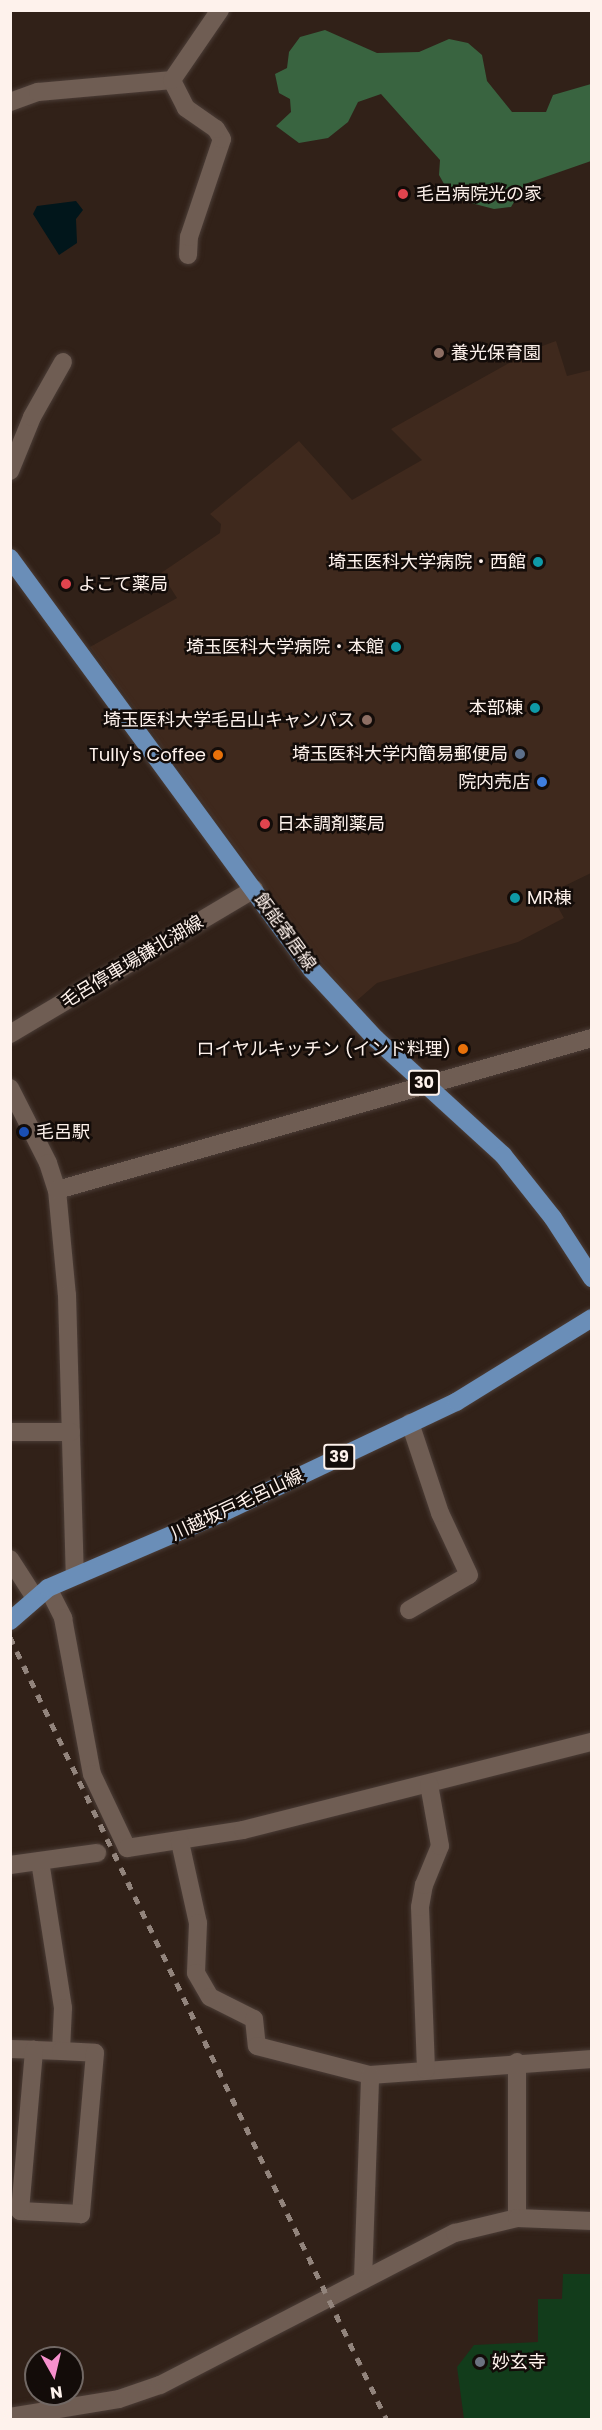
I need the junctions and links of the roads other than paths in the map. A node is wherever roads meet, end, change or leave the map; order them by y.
1 (220, 10) edge
2 (172, 80) junction
3 (10, 102) edge
4 (188, 255) dead end
5 (63, 362) dead end
6 (10, 471) edge
7 (10, 558) edge
8 (254, 889) junction
9 (10, 1034) edge
10 (591, 1038) edge
11 (427, 1086) junction
12 (10, 1088) edge
13 (57, 1190) junction
14 (591, 1278) edge
15 (591, 1318) edge
16 (410, 1423) junction
17 (10, 1432) edge
18 (71, 1432) junction
19 (10, 1559) edge
20 (75, 1574) junction
21 (42, 1593) junction
22 (409, 1610) dead end
23 (10, 1621) edge
24 (591, 1742) edge
25 (429, 1784) junction
26 (180, 1842) junction
27 (97, 1853) dead end
28 (40, 1861) junction
29 (10, 1866) edge
30 (10, 2049) edge
31 (34, 2050) junction
32 (61, 2051) junction
33 (591, 2059) edge
34 (517, 2062) junction
35 (426, 2070) junction
36 (370, 2075) junction
37 (517, 2218) junction
38 (591, 2221) edge
39 (363, 2280) junction
40 (58, 2415) edge
41 (10, 2417) edge

1 - 2 street
2 - 3 street
2 - 4 street
5 - 6 street
7 - 8 main road, 飯能寄居線 / 30
8 - 9 street, 毛呂停車場鎌北湖線
8 - 11 main road, 飯能寄居線 / 30
10 - 11 street
11 - 13 street
11 - 14 main road, 飯能寄居線 / 30
12 - 13 street
13 - 18 street
15 - 16 main road, 川越坂戸毛呂山線 / 39
16 - 20 main road, 川越坂戸毛呂山線 / 39
16 - 22 street
17 - 18 street
18 - 20 street
19 - 21 street
20 - 21 main road, 川越坂戸毛呂山線 / 39
21 - 23 main road, 川越坂戸毛呂山線 / 39
21 - 26 street
24 - 25 street
25 - 26 street
25 - 35 street
26 - 36 street
27 - 28 street
28 - 29 street
28 - 32 street
30 - 31 street
31 - 32 street
31 - 32 street
33 - 34 street
34 - 35 street
34 - 37 street
35 - 36 street
36 - 39 street
37 - 38 street
37 - 39 street
39 - 40 street
40 - 41 street

